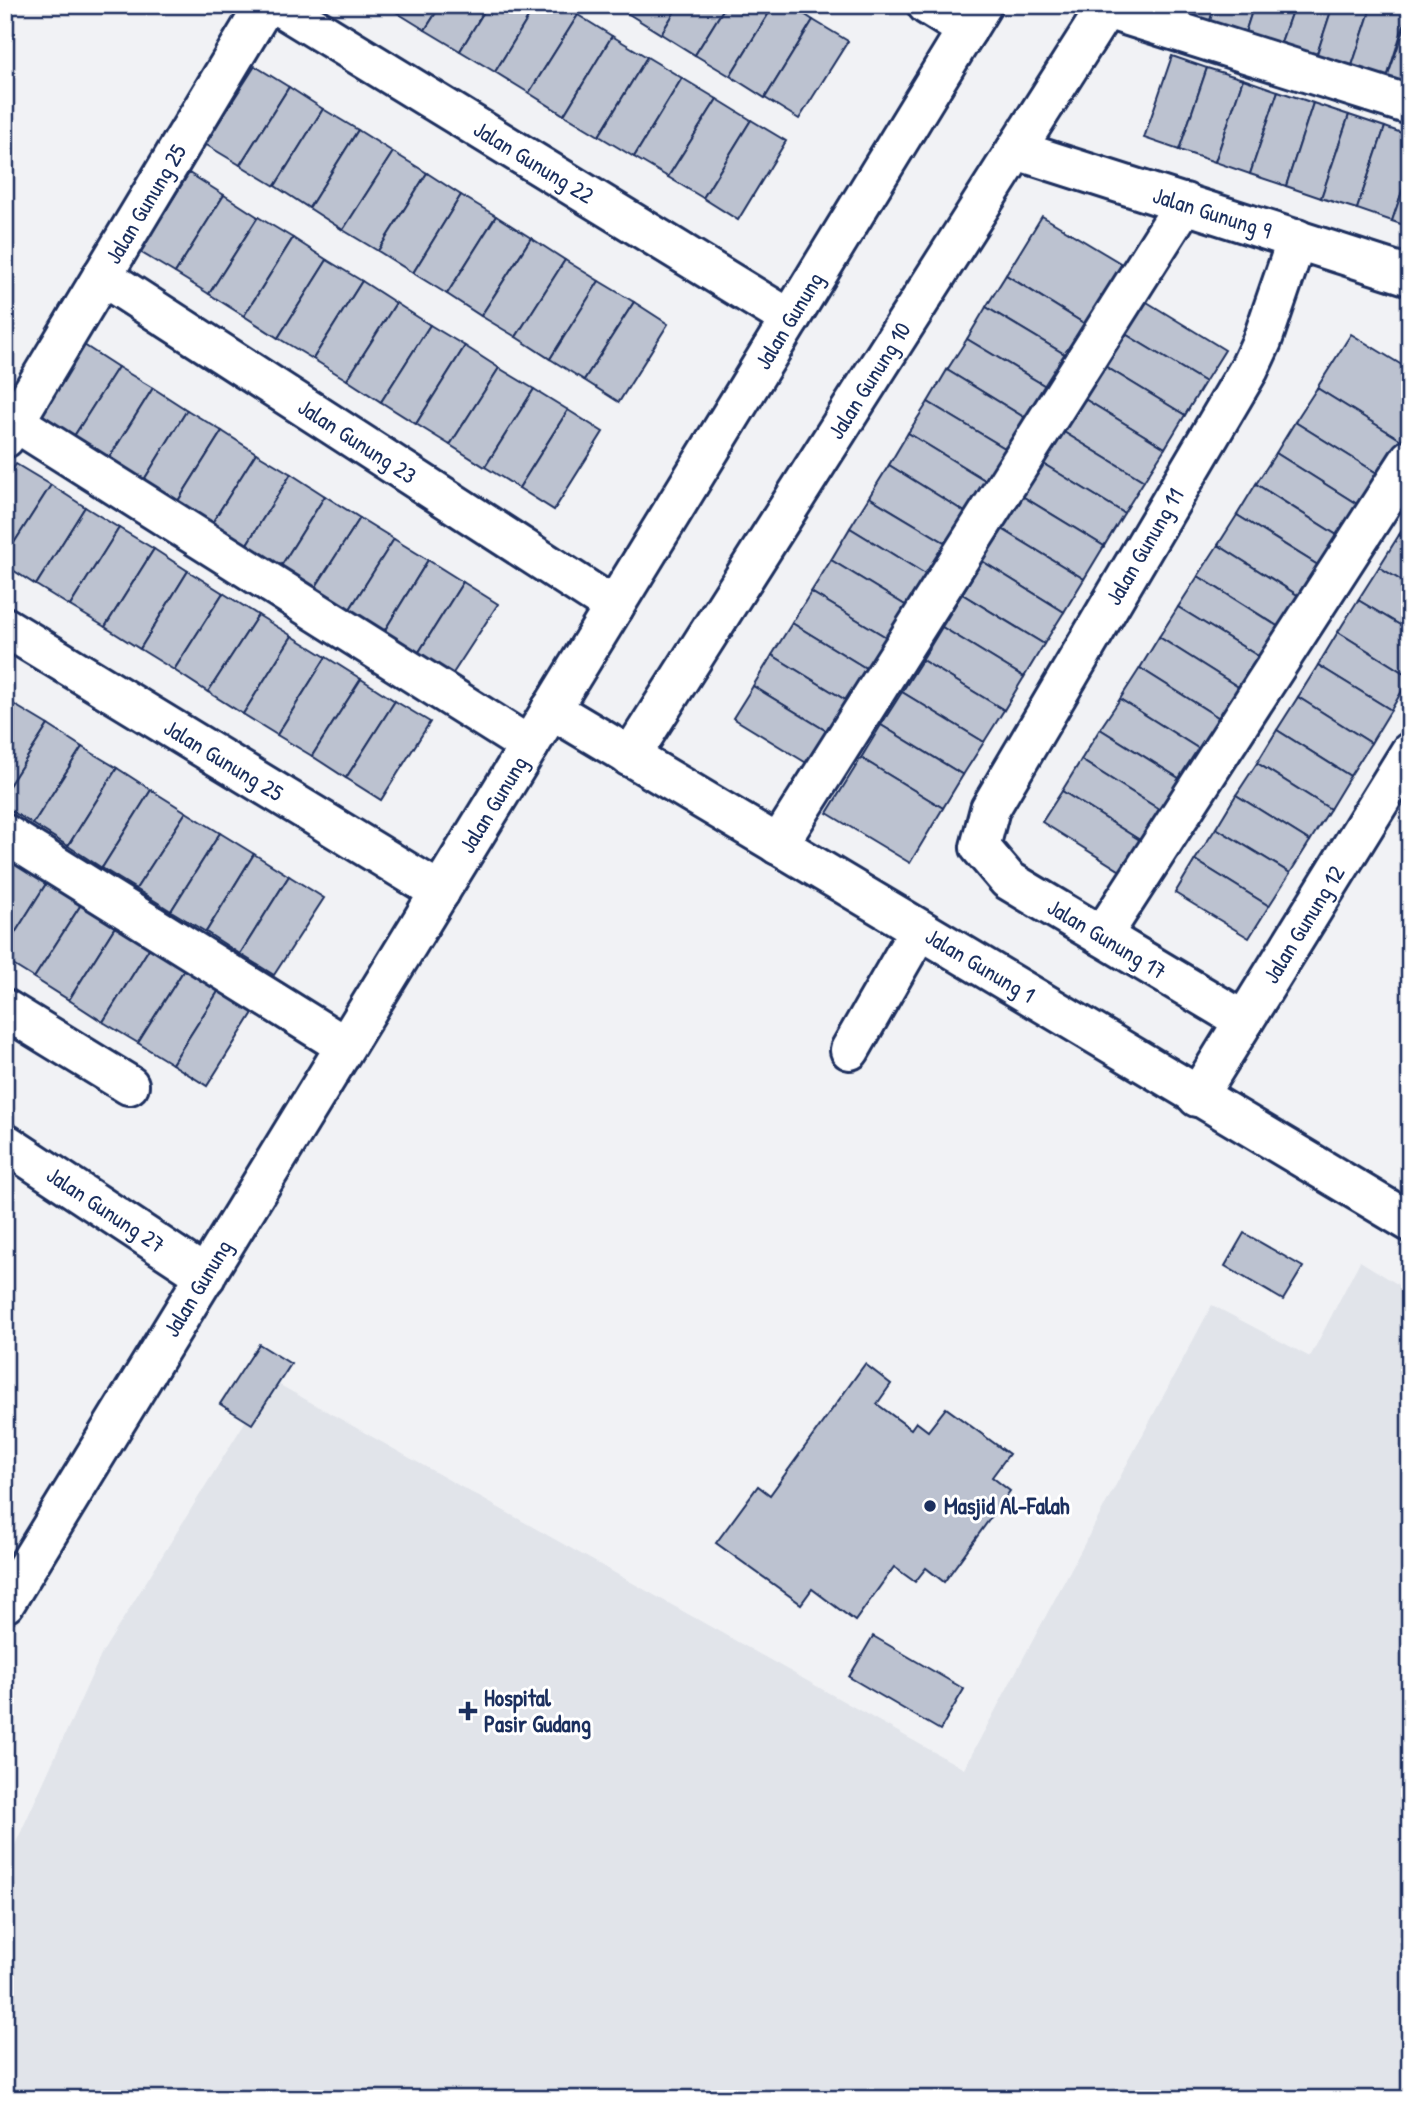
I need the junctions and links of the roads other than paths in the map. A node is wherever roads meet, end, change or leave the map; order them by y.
1 (265, 5) edge
2 (277, 5) edge
3 (927, 5) edge
4 (1107, 7) edge
5 (974, 17) edge
6 (1410, 105) edge
7 (1016, 150) junction
8 (1185, 203) junction
9 (1297, 239) junction
10 (102, 276) junction
11 (1410, 276) edge
12 (790, 318) junction
13 (10, 430) edge
14 (1410, 459) edge
15 (614, 607) junction
16 (5, 627) edge
17 (551, 709) junction
18 (529, 746) junction
19 (1410, 752) edge
20 (629, 757) junction
21 (5, 834) edge
22 (778, 845) junction
23 (980, 847) joint
24 (440, 891) junction
25 (919, 930) junction
26 (1102, 936) junction
27 (5, 1009) edge
28 (1244, 1021) junction
29 (345, 1046) junction
30 (850, 1050) dead end
31 (129, 1085) dead end
32 (1197, 1097) junction
33 (5, 1143) edge
34 (1410, 1222) edge
35 (205, 1276) junction
36 (5, 1603) edge

1 - 10 street, Jalan Gunung 25
2 - 12 street, Jalan Gunung 22
3 - 5 street
4 - 6 street
4 - 7 street, Jalan Gunung 10
5 - 12 street, Jalan Gunung
7 - 8 street, Jalan Gunung 9
7 - 20 street, Jalan Gunung 10
8 - 9 street, Jalan Gunung 9
8 - 22 street
9 - 11 street, Jalan Gunung 9
9 - 23 street, Jalan Gunung 11
10 - 13 street, Jalan Gunung 25
10 - 15 street, Jalan Gunung 23
12 - 15 street, Jalan Gunung
13 - 18 street
14 - 26 street
15 - 17 street, Jalan Gunung
16 - 24 street, Jalan Gunung 25
17 - 18 street, Jalan Gunung
17 - 20 street, Jalan Gunung 1
18 - 24 street, Jalan Gunung
19 - 28 street, Jalan Gunung 12
20 - 22 street, Jalan Gunung 1
21 - 29 street
22 - 25 street, Jalan Gunung 1
23 - 26 street, Jalan Gunung 17
24 - 29 street, Jalan Gunung
25 - 30 street
25 - 32 street, Jalan Gunung 1
26 - 28 street, Jalan Gunung 17
27 - 31 street
28 - 32 street, Jalan Gunung 12
29 - 35 street, Jalan Gunung
32 - 34 street, Jalan Gunung 1
33 - 35 street, Jalan Gunung 27
35 - 36 street, Jalan Gunung

